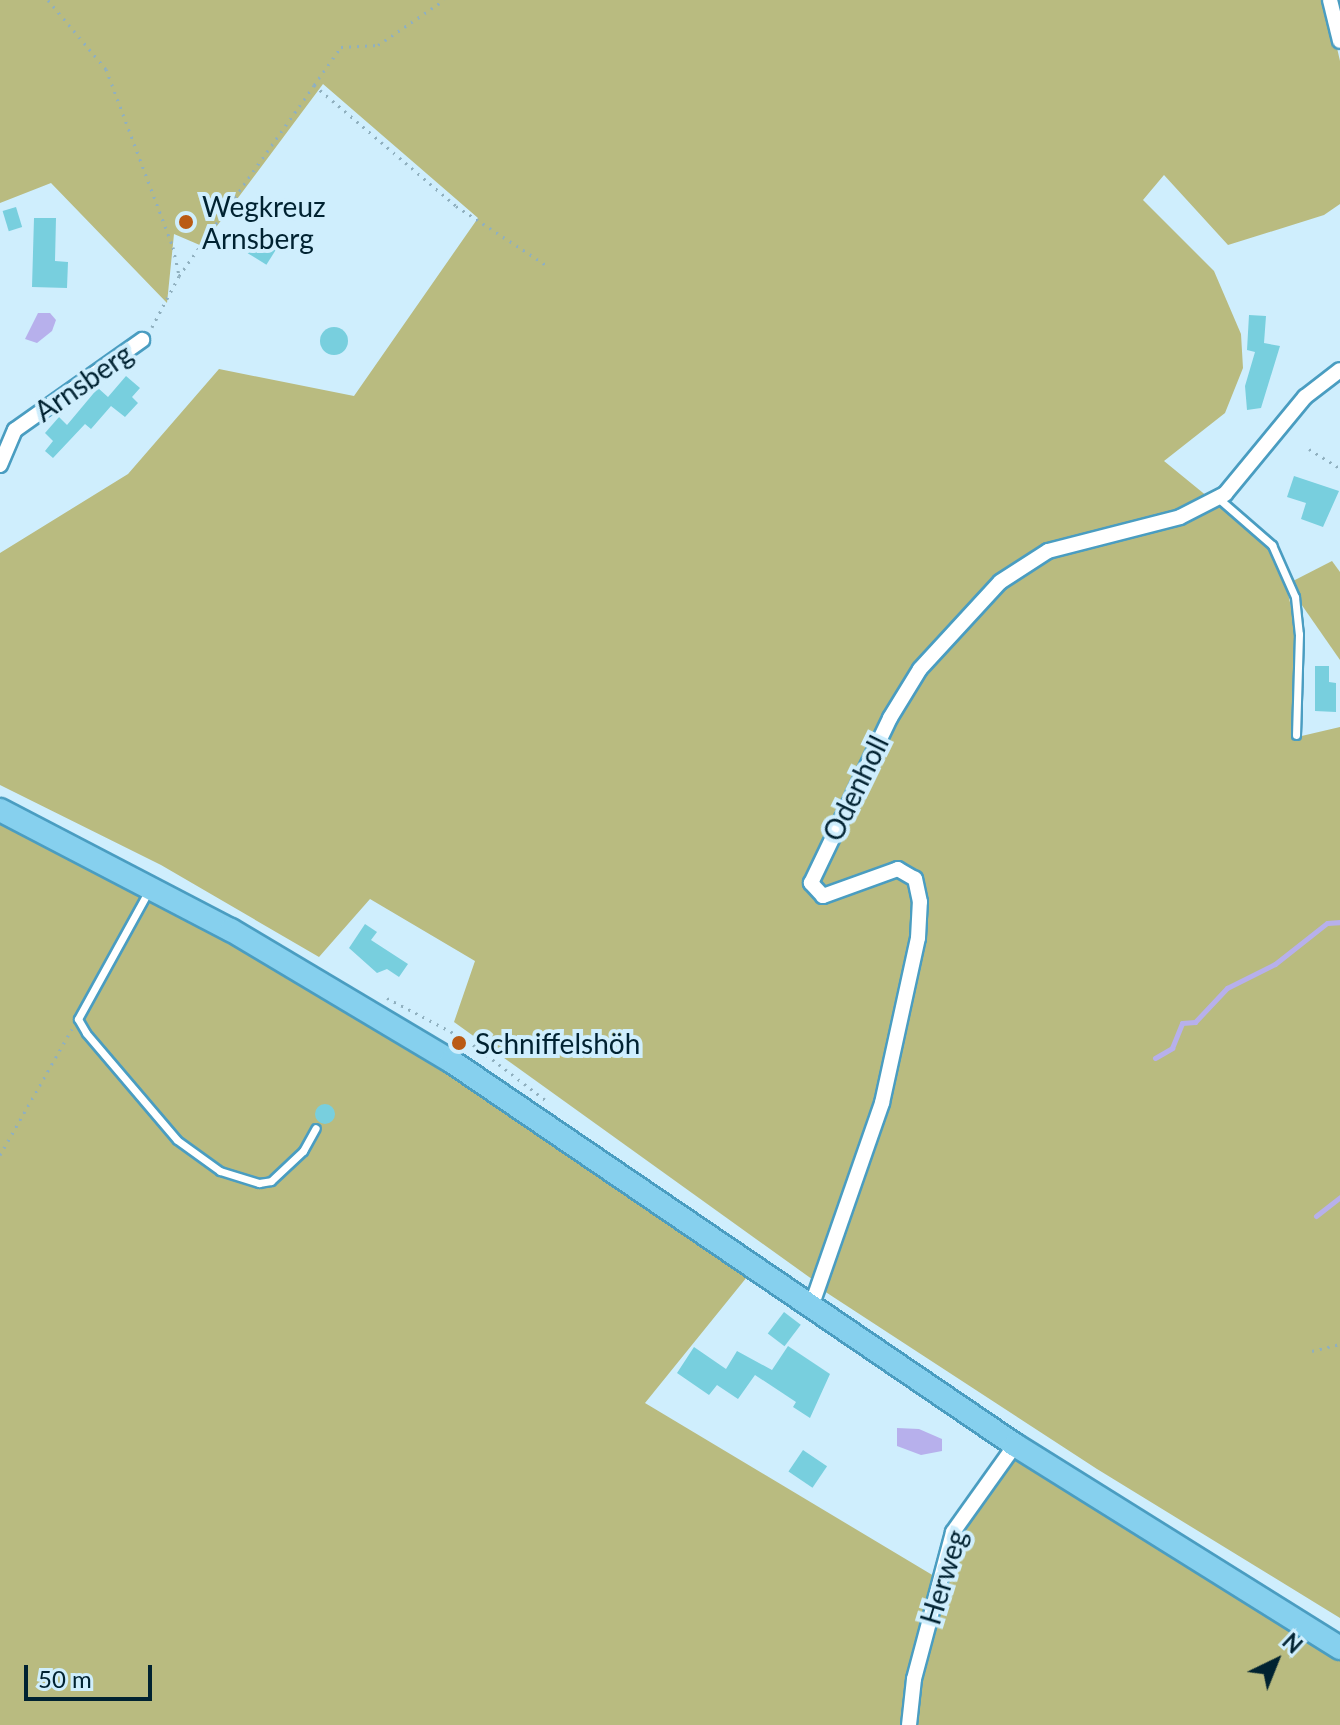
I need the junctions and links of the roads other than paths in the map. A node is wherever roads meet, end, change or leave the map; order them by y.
1 (1330, 0) edge
2 (1340, 41) edge
3 (142, 340) road end
4 (1340, 370) edge
5 (0, 465) edge
6 (1218, 498) junction
7 (1296, 735) dead end
8 (0, 810) edge
9 (151, 887) junction
10 (316, 1128) dead end
11 (811, 1307) junction
12 (1015, 1445) junction
13 (1340, 1648) edge
14 (909, 1725) edge

1 - 2 street
3 - 5 street, Arnsberg
4 - 6 street, Odenholl
6 - 7 lane
6 - 11 street, Odenholl
8 - 9 main road
9 - 10 lane
9 - 11 main road
11 - 12 main road
12 - 13 main road
12 - 14 street, Herweg

